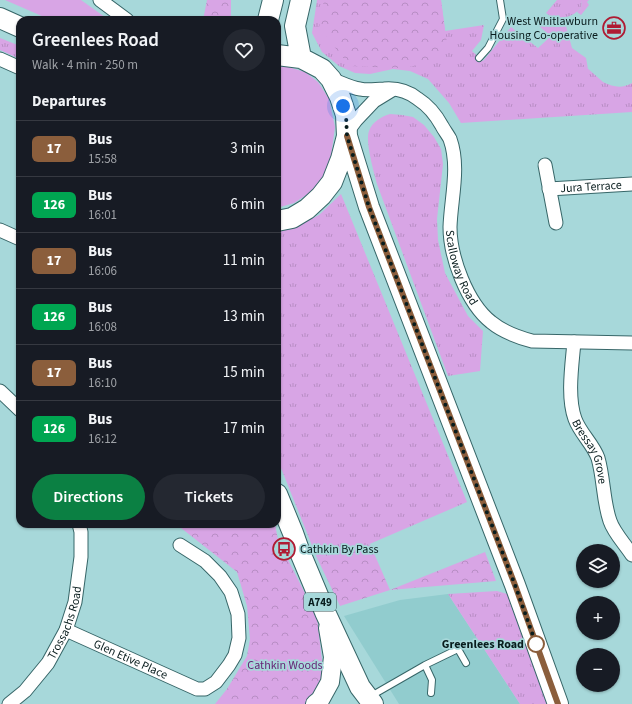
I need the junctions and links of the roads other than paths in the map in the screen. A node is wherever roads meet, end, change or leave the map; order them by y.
1 (100, 0) edge
2 (273, 0) edge
3 (301, 0) edge
4 (500, 0) edge
5 (122, 16) edge
6 (269, 16) edge
7 (0, 18) edge
8 (16, 25) edge
9 (281, 56) edge
10 (301, 58) junction
11 (479, 58) dead end
12 (0, 59) edge
13 (16, 66) edge
14 (331, 79) junction
15 (394, 90) junction
16 (347, 134) junction
17 (545, 165) dead end
18 (632, 184) edge
19 (549, 189) junction
20 (281, 221) edge
21 (556, 223) dead end
22 (0, 230) edge
23 (16, 237) edge
24 (574, 342) junction
25 (632, 344) edge
26 (1, 392) edge
27 (16, 406) edge
28 (281, 504) edge
29 (80, 528) edge
30 (180, 545) dead end
31 (632, 554) edge
32 (325, 612) junction
33 (66, 630) junction
34 (466, 663) dead end
35 (426, 665) junction
36 (431, 693) dead end
37 (371, 701) edge
38 (9, 704) edge
39 (316, 704) edge
40 (558, 704) edge

1 - 5 street
2 - 6 main road
3 - 10 main road
4 - 11 lane
7 - 8 main road
9 - 10 main road
10 - 14 main road
12 - 13 street
14 - 15 street, Scalloway Road
14 - 16 main road
15 - 16 street
15 - 24 street, Scalloway Road
16 - 20 main road
16 - 40 main road
17 - 19 street
18 - 19 street, Jura Terrace
19 - 21 street
22 - 23 street
24 - 25 street, Scalloway Road
24 - 31 street, Bressay Grove
26 - 27 street
28 - 32 main road, A749
29 - 33 street, Trossachs Road
30 - 33 street, Glen Etive Place
32 - 37 main road, A749
32 - 39 main road
33 - 38 street, Trossachs Road
34 - 35 lane
35 - 36 lane
35 - 37 lane

